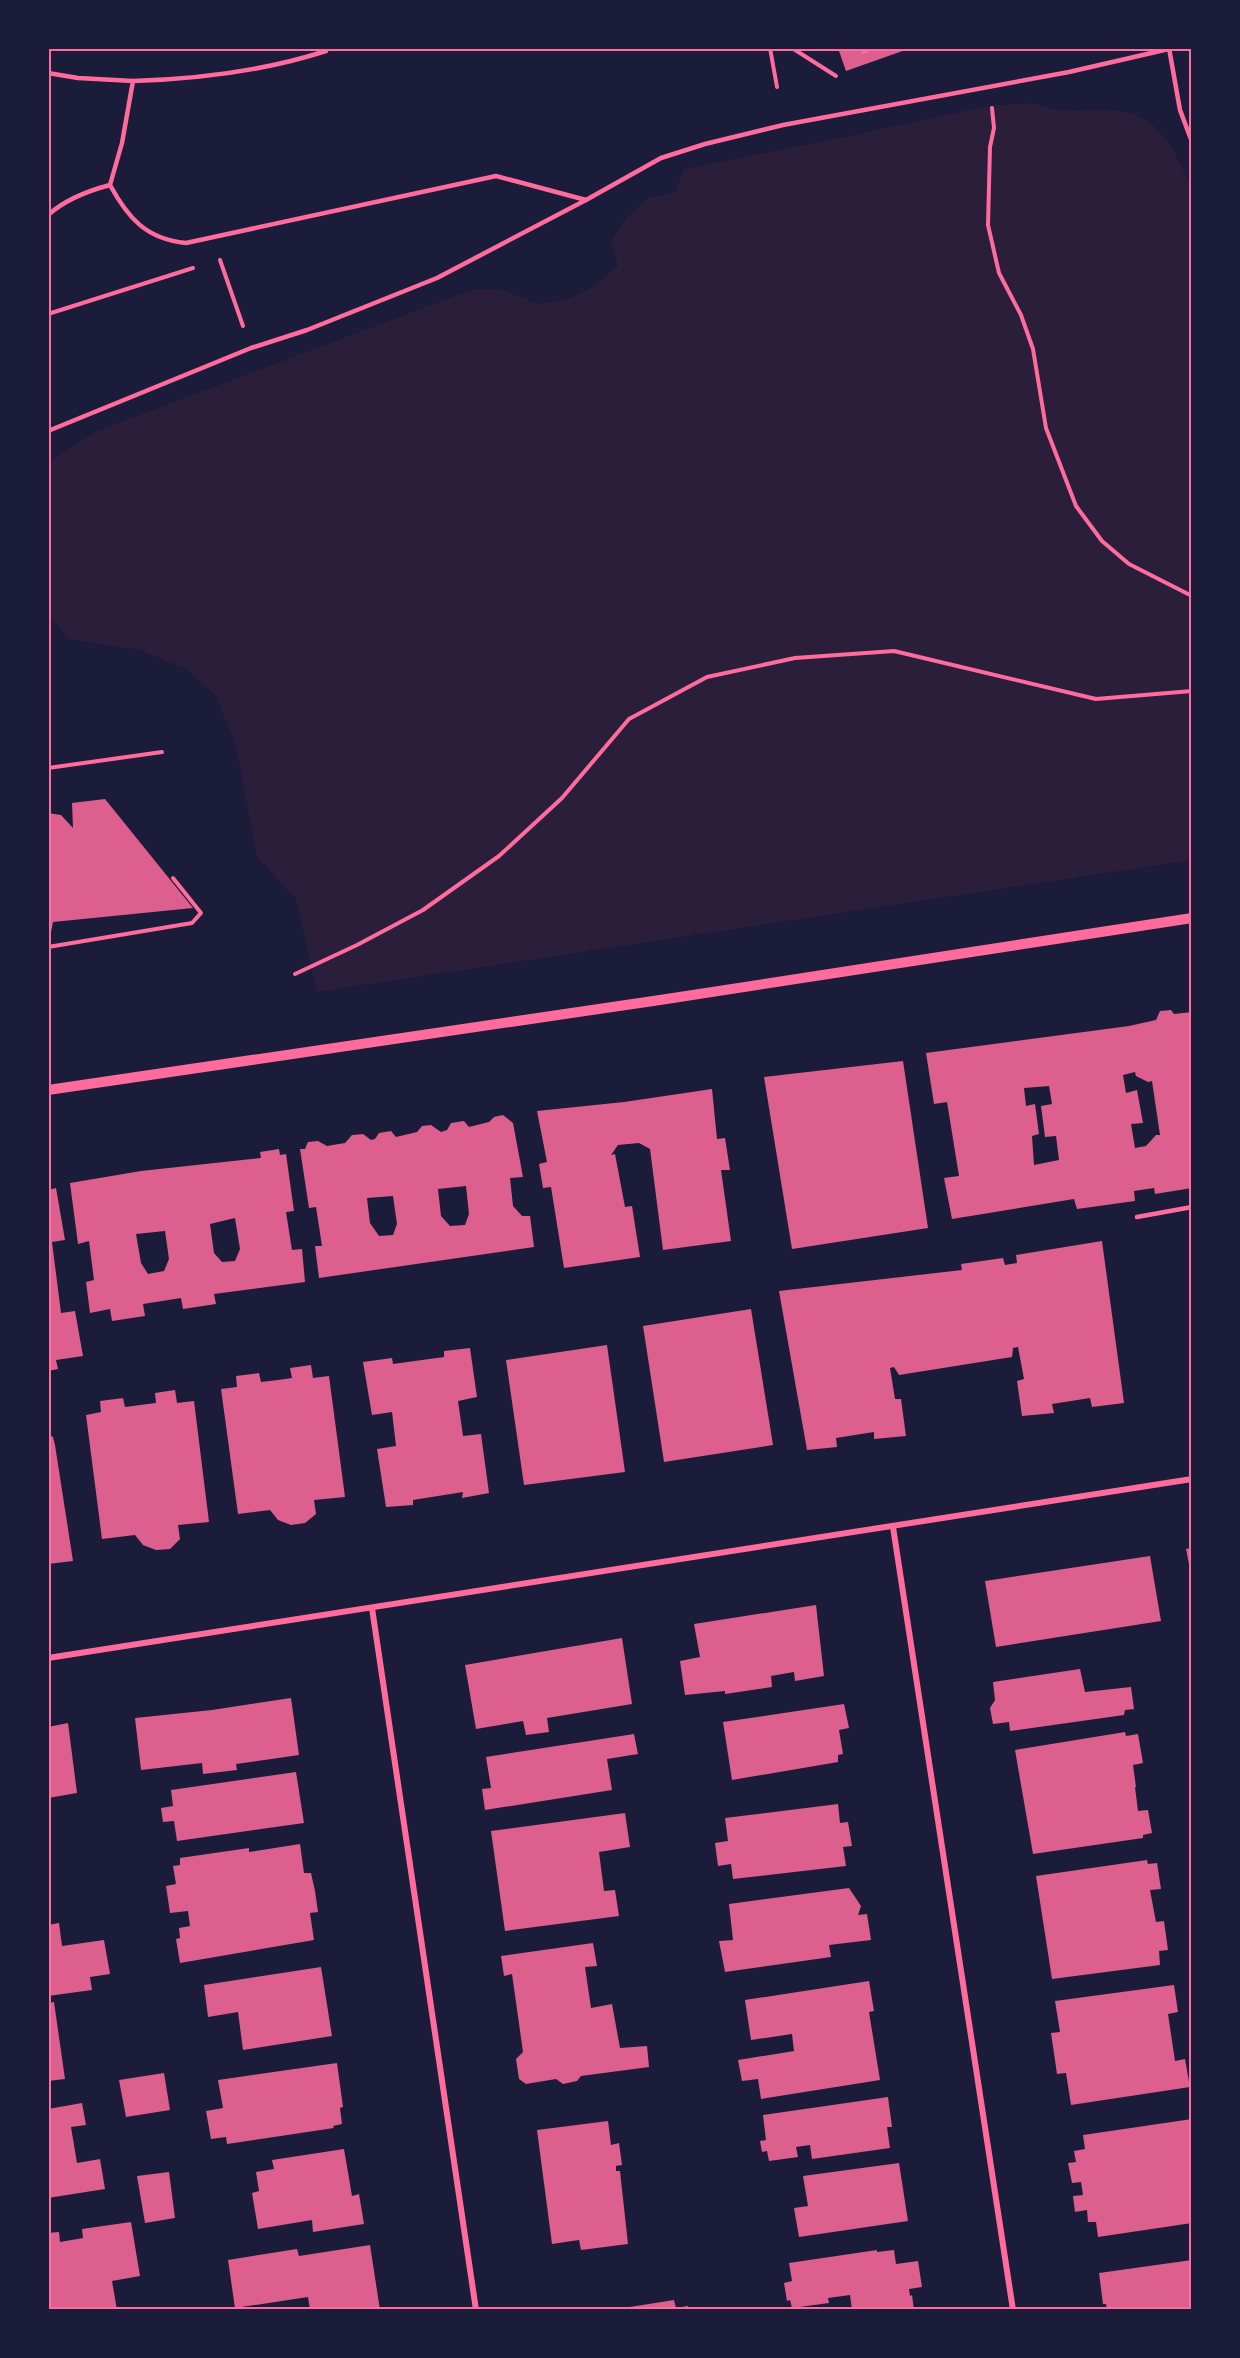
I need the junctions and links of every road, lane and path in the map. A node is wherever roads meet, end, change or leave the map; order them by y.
1 (770, 48) edge
2 (792, 48) edge
3 (873, 48) edge
4 (1170, 48) edge
5 (326, 51) dead end
6 (863, 52) dead end
7 (48, 73) edge
8 (836, 76) dead end
9 (133, 81) junction
10 (989, 86) junction
11 (777, 87) dead end
12 (1192, 142) edge
13 (110, 185) junction
14 (586, 200) junction
15 (48, 215) edge
16 (209, 263) dead end
17 (198, 266) dead end
18 (48, 314) edge
19 (244, 330) dead end
20 (48, 431) edge
21 (1192, 596) edge
22 (1192, 691) edge
23 (162, 752) dead end
24 (48, 768) edge
25 (173, 878) dead end
26 (1192, 918) edge
27 (48, 947) edge
28 (295, 974) dead end
29 (48, 1090) edge
30 (1192, 1207) edge
31 (1137, 1217) dead end
32 (1192, 1479) edge
33 (893, 1527) junction
34 (372, 1608) junction
35 (48, 1658) edge
36 (476, 2310) edge
37 (1013, 2310) edge

1 - 11 path
2 - 8 path
3 - 6 path
4 - 10 lane
4 - 12 lane
5 - 9 lane
7 - 9 lane
9 - 13 lane
10 - 14 lane
10 - 21 path
13 - 14 lane
13 - 15 lane
14 - 20 lane
16 - 19 path
17 - 18 path
22 - 28 path
23 - 24 path
25 - 27 path
26 - 29 street
30 - 31 lane
32 - 33 street
33 - 34 street
33 - 37 street
34 - 35 street
34 - 36 street

